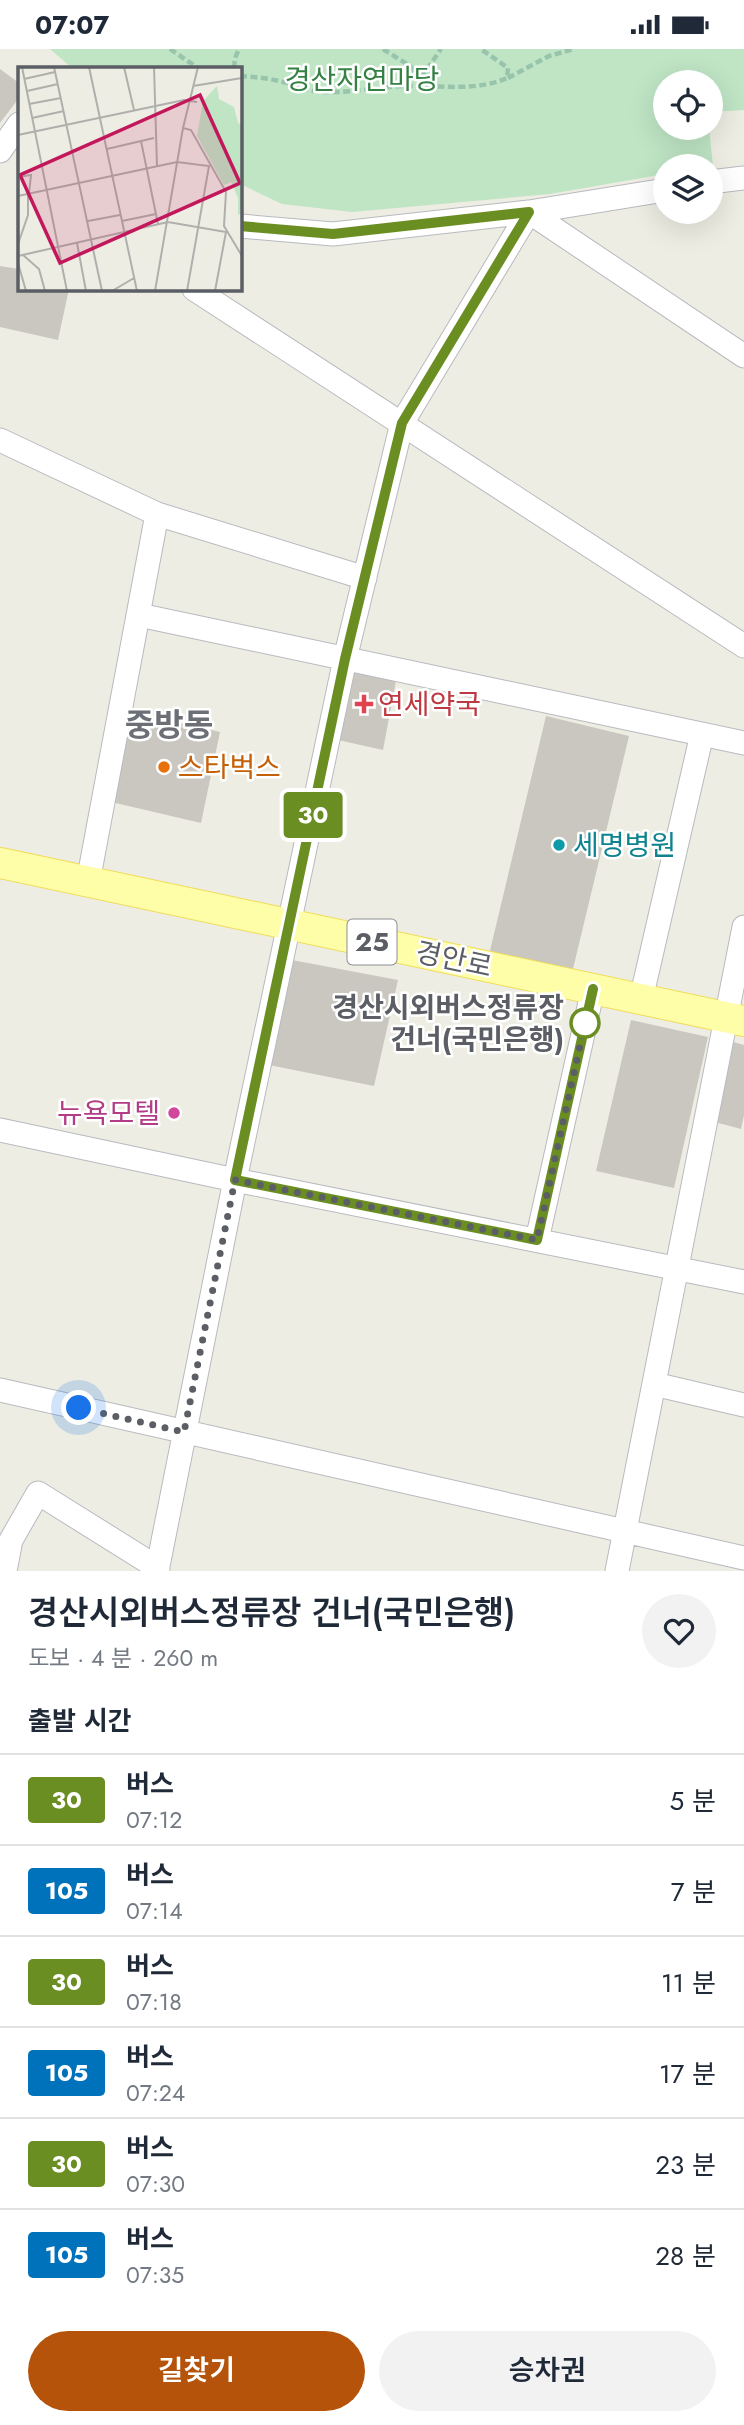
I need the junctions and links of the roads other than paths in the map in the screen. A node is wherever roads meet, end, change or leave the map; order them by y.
1 (18, 126) edge
2 (6, 149) edge
3 (744, 178) edge
4 (723, 180) edge
5 (653, 192) edge
6 (529, 212) junction
7 (242, 226) edge
8 (197, 291) edge
9 (744, 356) edge
10 (402, 423) junction
11 (0, 440) edge
12 (157, 514) junction
13 (365, 578) junction
14 (139, 615) junction
15 (744, 646) edge
16 (345, 659) junction
17 (702, 734) junction
18 (744, 743) edge
19 (0, 863) edge
20 (88, 882) junction
21 (290, 925) junction
22 (744, 927) edge
23 (593, 989) junction
24 (640, 999) junction
25 (735, 1019) edge
26 (0, 1130) edge
27 (235, 1180) junction
28 (537, 1240) junction
29 (677, 1267) junction
30 (744, 1282) edge
31 (654, 1384) junction
32 (0, 1390) edge
33 (744, 1405) edge
34 (184, 1432) junction
35 (625, 1531) junction
36 (744, 1558) edge
37 (157, 1570) edge
38 (5, 1571) edge
39 (617, 1571) edge

1 - 2 street
3 - 4 street
5 - 6 street
6 - 7 street
6 - 9 street
6 - 10 street
8 - 10 street
10 - 13 street
10 - 15 street
11 - 12 street
12 - 13 street
12 - 14 street
13 - 16 street
14 - 16 street
14 - 20 street
16 - 17 street
16 - 21 street
17 - 18 street
17 - 24 street
19 - 20 main road, 경안로 / 25
20 - 21 main road, 경안로 / 25
21 - 23 main road, 경안로 / 25
21 - 27 street
22 - 25 street
23 - 24 main road, 경안로 / 25
23 - 28 street
24 - 25 main road, 경안로 / 25
25 - 29 street
26 - 27 street
27 - 28 street
27 - 34 street
28 - 29 street
29 - 30 street
29 - 31 street
31 - 33 street
31 - 35 street
32 - 34 street
34 - 35 street
34 - 37 street
35 - 36 street
35 - 39 street
37 - 38 street

